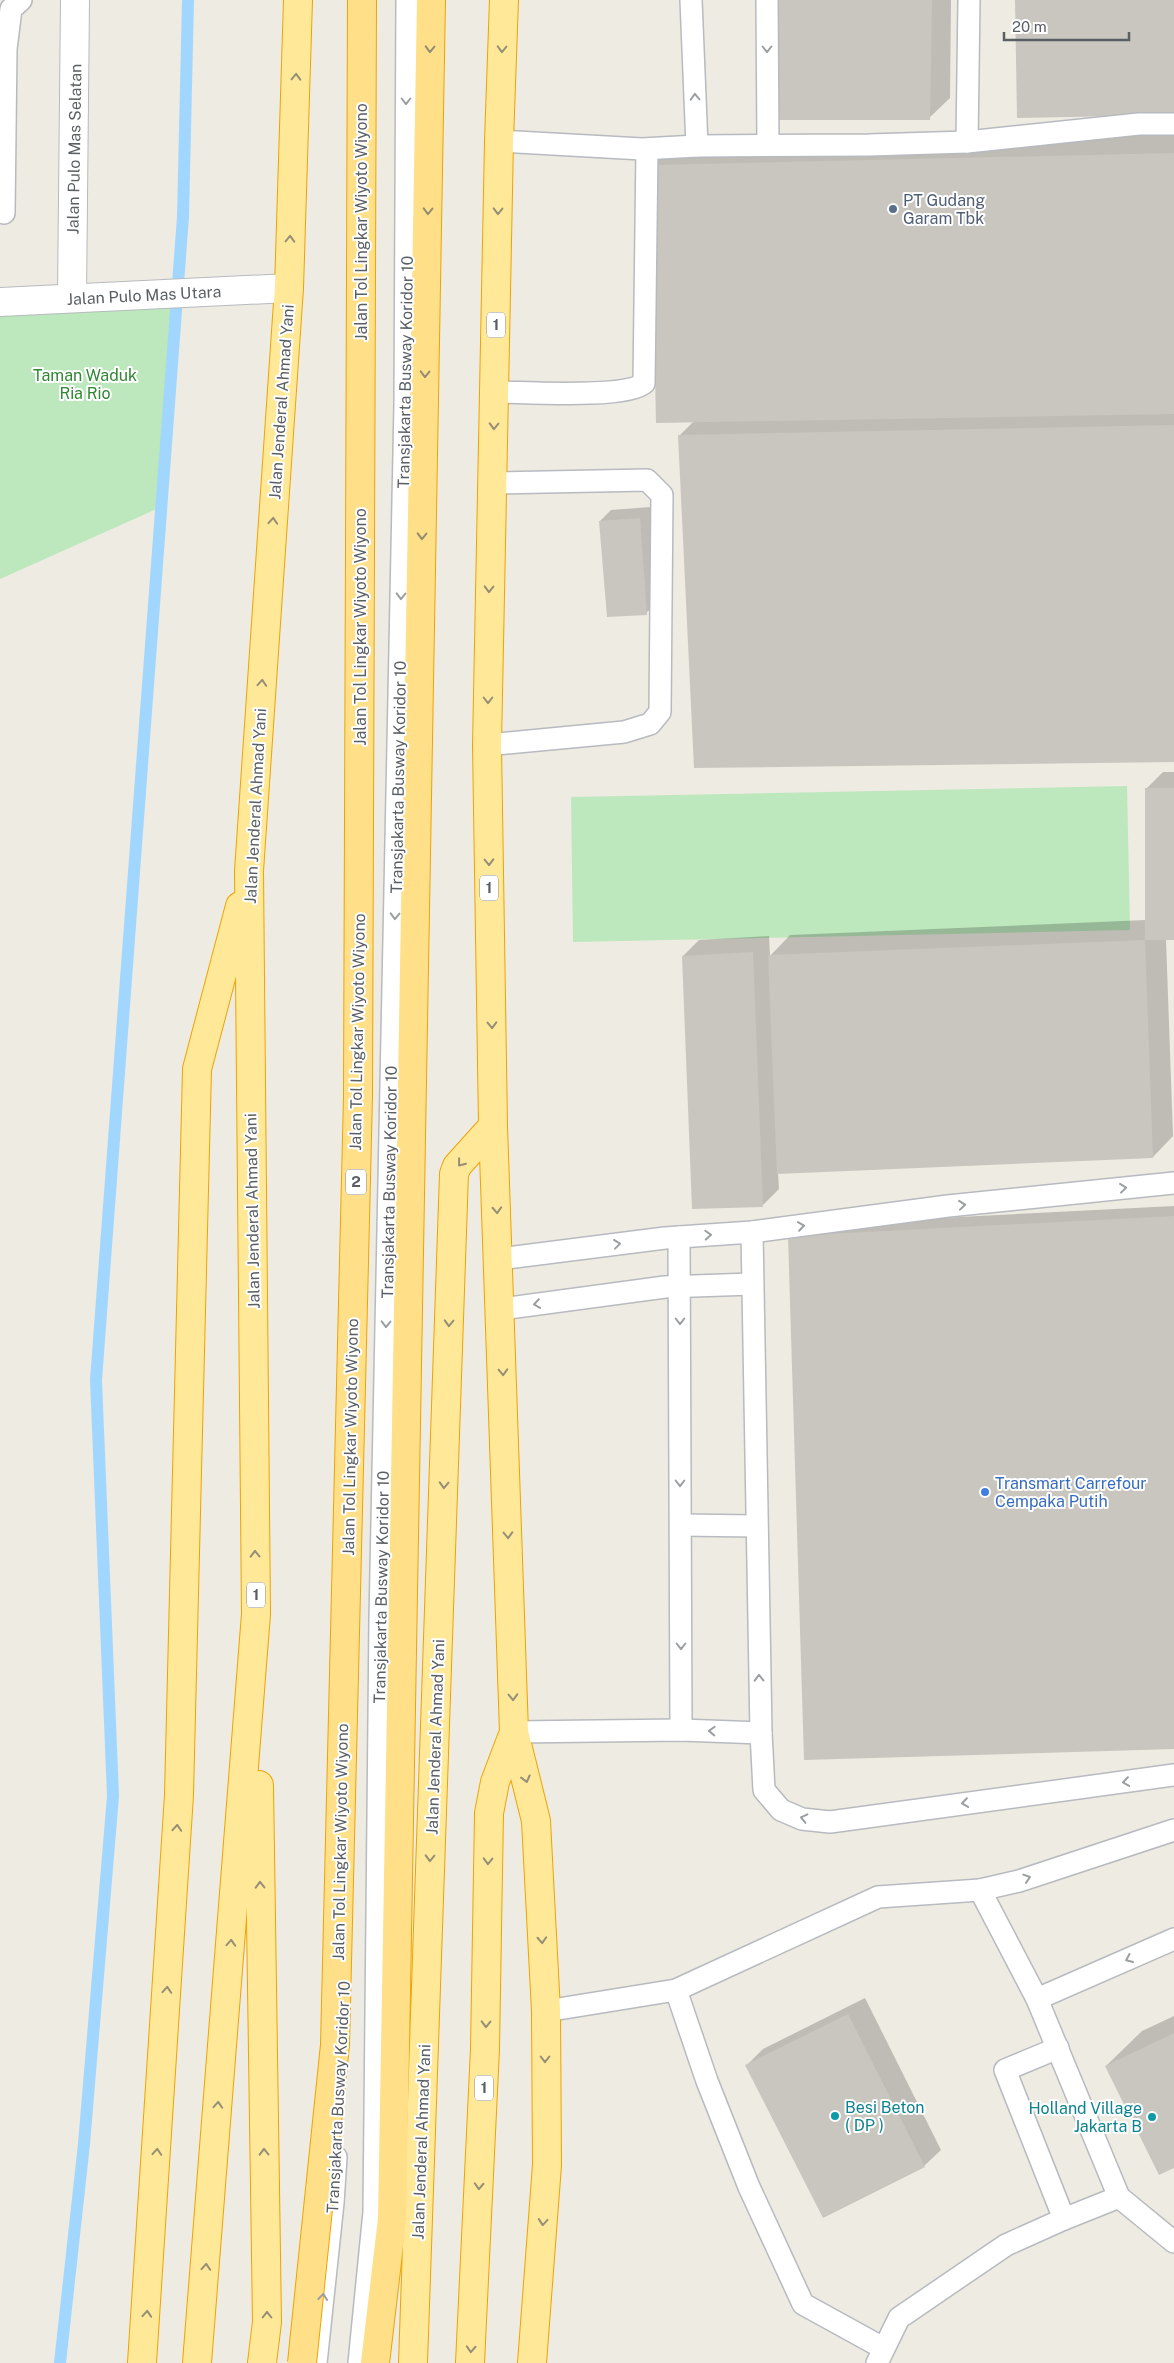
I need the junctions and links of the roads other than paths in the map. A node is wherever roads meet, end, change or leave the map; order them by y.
1 (22, 0) edge
2 (75, 0) edge
3 (298, 0) edge
4 (362, 0) edge
5 (367, 0) edge
6 (407, 0) edge
7 (431, 0) edge
8 (504, 0) edge
9 (691, 0) edge
10 (766, 0) edge
11 (969, 0) edge
12 (1174, 124) edge
13 (499, 141) junction
14 (967, 142) junction
15 (768, 145) junction
16 (697, 146) junction
17 (647, 149) junction
18 (4, 213) dead end
19 (289, 288) junction
20 (80, 298) junction
21 (0, 302) edge
22 (495, 392) junction
23 (492, 482) junction
24 (487, 745) junction
25 (249, 871) junction
26 (493, 1126) junction
27 (1174, 1183) edge
28 (752, 1232) junction
29 (679, 1237) junction
30 (499, 1259) junction
31 (752, 1284) junction
32 (680, 1286) junction
33 (500, 1309) junction
34 (680, 1525) junction
35 (756, 1526) junction
36 (256, 1614) junction
37 (681, 1730) junction
38 (514, 1732) junction
39 (760, 1733) junction
40 (1174, 1775) edge
41 (1174, 1830) edge
42 (980, 1890) junction
43 (1174, 1939) edge
44 (676, 1990) junction
45 (1038, 2000) junction
46 (546, 2011) junction
47 (1058, 2048) junction
48 (1119, 2197) junction
49 (1064, 2219) junction
50 (1174, 2242) edge
51 (880, 2356) edge
52 (142, 2363) edge
53 (197, 2363) edge
54 (262, 2363) edge
55 (302, 2363) edge
56 (316, 2363) edge
57 (359, 2363) edge
58 (375, 2363) edge
59 (414, 2363) edge
60 (470, 2363) edge
61 (532, 2363) edge

1 - 18 lane
2 - 20 street, Jalan Pulo Mas Selatan
19 -> 3 highway, Jalan Jenderal Ahmad Yani / 1
4 - 55 highway, Jalan Tol Lingkar Wiyoto Wiyono / 2, bridge
56 -> 5 lane, Transjakarta Busway Koridor 10
6 -> 57 lane, Transjakarta Busway Koridor 10
7 -> 58 highway
8 -> 13 highway, 1
16 -> 9 lane
10 -> 15 lane
11 - 14 lane
12 - 14 lane
13 - 17 lane
13 -> 22 highway, 1
14 - 15 lane
15 - 16 lane
16 - 17 lane
17 - 22 lane
19 - 20 street, Jalan Pulo Mas Utara
25 -> 19 highway, Jalan Jenderal Ahmad Yani / 1
20 - 21 street, Jalan Pulo Mas Utara
22 -> 23 highway, 1
23 -> 24 highway, 1
23 - 24 lane
24 -> 26 highway, 1
36 -> 25 highway, Jalan Jenderal Ahmad Yani / 1
52 -> 25 highway
26 -> 30 highway, 1
26 -> 59 highway, Jalan Jenderal Ahmad Yani
28 -> 27 lane
29 -> 28 lane
28 - 31 lane
30 -> 29 lane
29 - 32 lane
30 - 33 highway, 1
31 - 32 lane
31 - 35 lane
32 -> 33 lane
32 -> 34 lane
33 -> 38 highway, 1
34 - 35 lane
34 -> 37 lane
39 -> 35 lane
53 -> 36 highway, Jalan Jenderal Ahmad Yani / 1
54 -> 36 highway, Jalan Jenderal Ahmad Yani / 1
37 - 38 lane
39 -> 37 lane
38 -> 46 highway
38 -> 60 highway, 1
40 -> 39 lane
42 -> 41 lane
42 - 44 lane
42 - 45 lane
43 -> 45 lane
44 - 46 lane
44 - 51 lane
45 - 47 lane
46 -> 61 highway
47 - 48 lane
47 - 49 lane
48 - 49 lane
48 - 50 lane
49 - 51 lane

